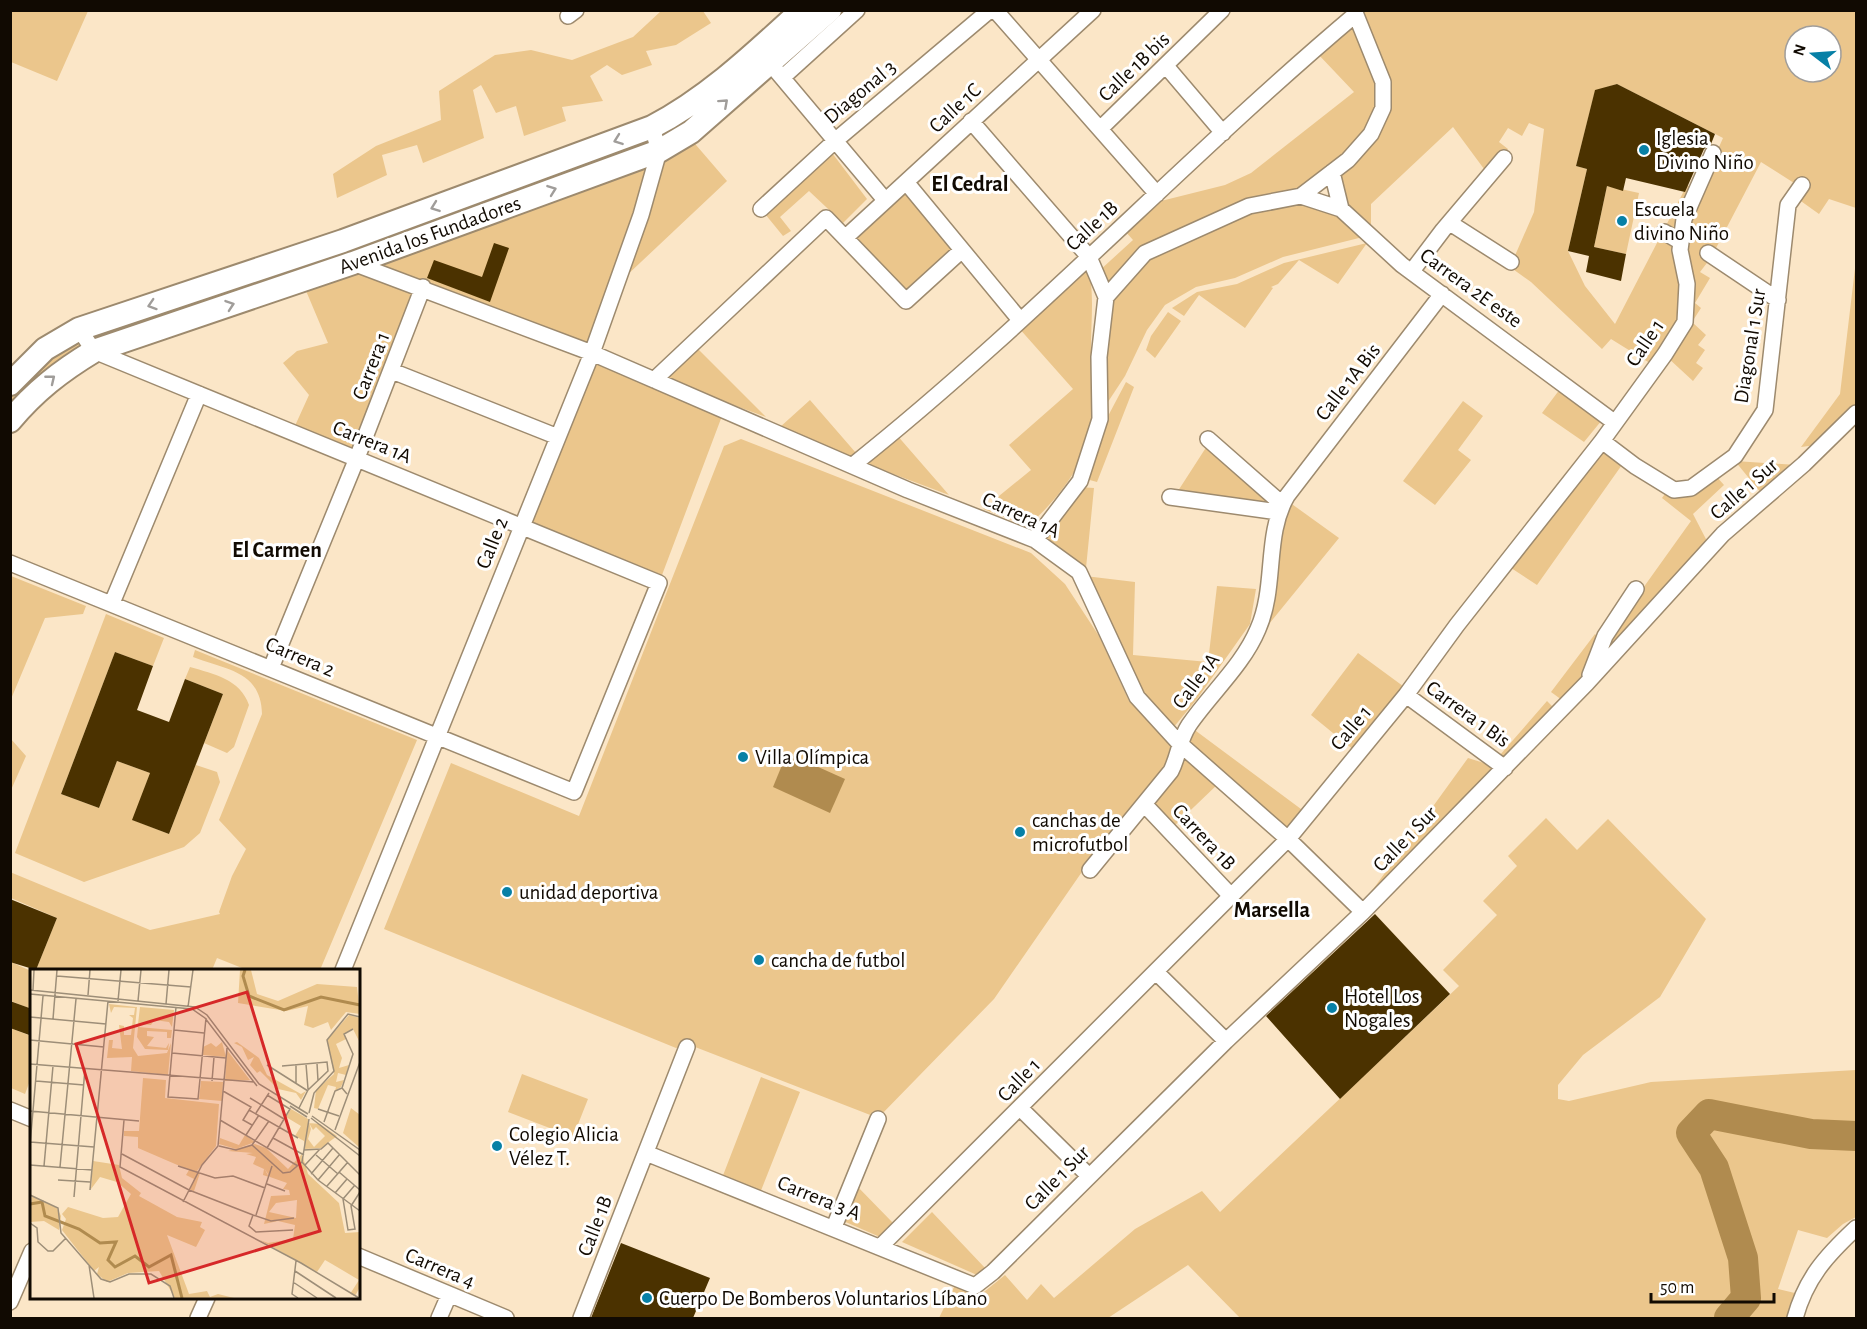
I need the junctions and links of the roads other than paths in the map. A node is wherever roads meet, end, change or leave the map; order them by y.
1 (802, 10) edge
2 (830, 10) edge
3 (857, 10) edge
4 (990, 10) edge
5 (994, 10) edge
6 (1222, 10) edge
7 (1092, 11) edge
8 (1355, 12) edge
9 (1039, 60) junction
10 (1166, 66) junction
11 (776, 70) junction
12 (971, 121) junction
13 (652, 127) junction
14 (1100, 129) junction
15 (1223, 133) junction
16 (836, 140) junction
17 (659, 151) junction
18 (1713, 153) dead end
19 (1504, 158) dead end
20 (1332, 172) junction
21 (906, 182) junction
22 (1802, 185) dead end
23 (1157, 194) junction
24 (1301, 196) junction
25 (885, 200) junction
26 (761, 208) dead end
27 (1341, 209) junction
28 (1450, 223) junction
29 (1664, 232) dead end
30 (846, 237) junction
31 (1681, 242) junction
32 (962, 250) junction
33 (1708, 253) dead end
34 (1089, 257) junction
35 (1511, 262) dead end
36 (353, 263) junction
37 (1412, 271) junction
38 (423, 287) junction
39 (1442, 294) junction
40 (1106, 297) junction
41 (1778, 300) junction
42 (1020, 320) junction
43 (79, 329) junction
44 (94, 351) junction
45 (592, 354) junction
46 (392, 371) junction
47 (654, 380) junction
48 (10, 384) edge
49 (199, 394) junction
50 (1857, 413) edge
51 (10, 421) edge
52 (1614, 422) junction
53 (558, 437) junction
54 (1208, 439) dead end
55 (1602, 441) junction
56 (357, 459) junction
57 (853, 465) junction
58 (1170, 497) dead end
59 (1282, 504) junction
60 (521, 526) junction
61 (1035, 540) junction
62 (10, 563) edge
63 (1636, 589) dead end
64 (112, 603) junction
65 (272, 668) junction
66 (1587, 683) junction
67 (1406, 695) junction
68 (436, 738) junction
69 (1179, 743) junction
70 (1505, 768) junction
71 (574, 792) joint
72 (1145, 805) junction
73 (1288, 839) junction
74 (1090, 870) dead end
75 (1232, 897) junction
76 (1363, 912) junction
77 (344, 969) edge
78 (1156, 972) junction
79 (1226, 1041) junction
80 (687, 1047) dead end
81 (1021, 1109) junction
82 (10, 1110) edge
83 (30, 1118) edge
84 (878, 1119) dead end
85 (646, 1153) junction
86 (1089, 1176) junction
87 (834, 1227) junction
88 (1857, 1228) edge
89 (881, 1246) junction
90 (30, 1256) edge
91 (360, 1257) edge
92 (975, 1286) joint
93 (449, 1295) junction
94 (207, 1299) edge
95 (10, 1302) edge
96 (198, 1318) edge
97 (439, 1318) edge
98 (506, 1318) edge
99 (581, 1318) edge
100 (1795, 1318) edge

1 - 13 main road, Avenida los Fundadores
2 - 11 main road, Avenida los Fundadores
3 - 11 street
4 - 16 street, Diagonal 3
5 - 9 street
6 - 10 street, Calle 1B bis
7 - 9 street, Calle 1C
8 - 15 street, Calle 1B
8 - 20 street
9 - 12 street, Calle 1C
9 - 14 street
10 - 14 street, Calle 1B bis
10 - 15 street
11 - 16 street
17 -> 11 main road, Avenida los Fundadores
12 - 21 street, Calle 1C
12 - 34 street
13 - 17 street
13 -> 43 main road, Avenida los Fundadores
14 - 23 street
15 - 23 street, Calle 1B
16 - 25 street
16 - 26 street, Diagonal 3
36 -> 17 main road, Avenida los Fundadores
17 - 45 street, Calle 2
18 - 31 street, Calle 1
19 - 28 street
20 - 24 street
20 - 27 street
21 - 25 street, Calle 1C
21 - 32 street
22 - 41 street, Diagonal 1 Sur
23 - 34 street, Calle 1B
24 - 27 street, Carrera 2E este
24 - 40 street
25 - 30 street, Calle 1C
27 - 37 street, Carrera 2E este
28 - 35 street
28 - 37 street
29 - 31 street
30 - 32 street
30 - 47 street
31 - 52 street, Calle 1
32 - 42 street
33 - 41 street
34 - 40 street
34 - 42 street, Calle 1B
36 - 38 street
44 -> 36 main road, Avenida los Fundadores
37 - 39 street, Carrera 2E este
38 - 45 street
38 - 46 street, Carrera 1
39 - 52 street, Carrera 2E este
39 - 59 street, Calle 1A Bis
40 - 61 street
41 - 55 street, Diagonal 1 Sur
42 - 57 street, Calle 1B
43 - 44 street
43 - 48 main road, Avenida los Fundadores
44 - 49 street, Carrera 1A
51 -> 44 main road, Avenida los Fundadores
45 - 47 street, Carrera 1A
45 - 53 street, Calle 2
46 - 53 street
46 - 56 street, Carrera 1
47 - 57 street, Carrera 1A
49 - 56 street, Carrera 1A
49 - 64 street
50 - 66 street, Calle 1 Sur
52 - 55 street, Calle 1
53 - 60 street, Calle 2
54 - 59 street
55 - 67 street, Calle 1
56 - 60 street, Carrera 1A
56 - 65 street, Carrera 1
57 - 61 street, Carrera 1A
58 - 59 street
59 - 69 street, Calle 1A
60 - 68 street, Calle 2
60 - 71 street, Carrera 1A
61 - 69 street, Carrera 1A
62 - 64 street, Carrera 2
63 - 66 street
64 - 65 street, Carrera 2
65 - 68 street, Carrera 2
66 - 70 street, Calle 1 Sur
67 - 70 street, Carrera 1 Bis
67 - 73 street, Calle 1
68 - 71 street, Carrera 2
68 - 77 street, Calle 2
69 - 72 street, Calle 1A
69 - 73 street, Carrera 1A
70 - 76 street, Calle 1 Sur
72 - 74 street, Calle 1A
72 - 75 street, Carrera 1B
73 - 75 street, Calle 1
73 - 76 street, Carrera 1A
75 - 78 street, Calle 1
76 - 79 street, Calle 1 Sur
78 - 79 street
78 - 81 street, Calle 1
79 - 86 street, Calle 1 Sur
80 - 85 street, Calle 1B
81 - 86 street
81 - 89 street, Calle 1
82 - 83 street
84 - 87 street
85 - 87 street, Carrera 3 A
85 - 99 street, Calle 1B
86 - 92 street, Calle 1 Sur
87 - 89 street, Carrera 3 A
88 - 100 street
89 - 92 street, Carrera 3 A
90 - 95 street
91 - 93 street, Carrera 4
93 - 97 street
93 - 98 street, Carrera 4
94 - 96 street

